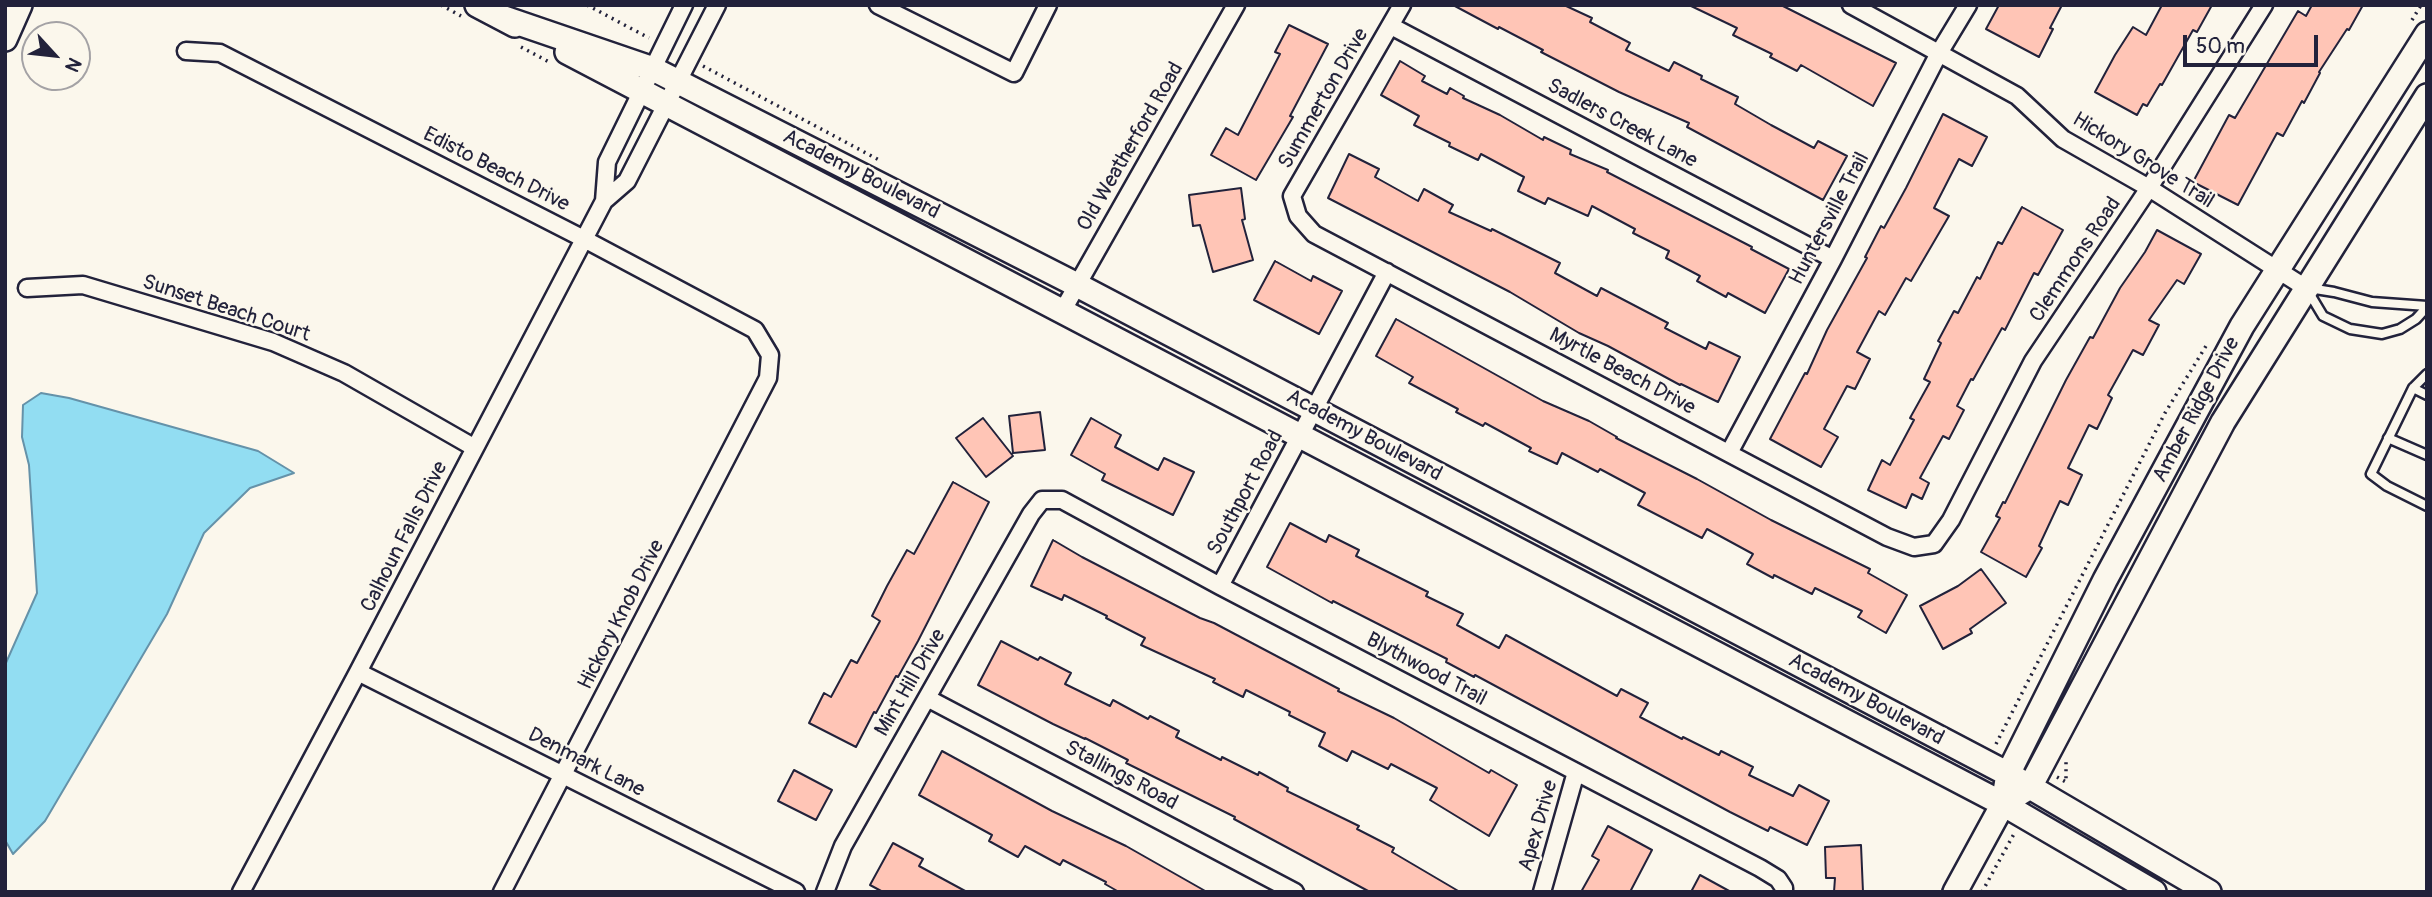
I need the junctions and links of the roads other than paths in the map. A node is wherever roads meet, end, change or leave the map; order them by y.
1 (20, 5) edge
2 (477, 5) edge
3 (684, 5) edge
4 (717, 5) edge
5 (878, 5) edge
6 (1048, 5) edge
7 (1236, 5) edge
8 (1402, 5) edge
9 (1851, 5) edge
10 (1968, 5) edge
11 (2264, 5) edge
12 (501, 18) junction
13 (1391, 26) junction
14 (2427, 34) edge
15 (5, 39) edge
16 (186, 51) dead end
17 (1940, 53) junction
18 (653, 69) junction
19 (678, 82) junction
20 (642, 90) junction
21 (2427, 96) edge
22 (667, 104) junction
23 (2149, 188) junction
24 (604, 201) junction
25 (1298, 216) joint
26 (584, 239) junction
27 (1833, 259) junction
28 (2277, 270) junction
29 (1387, 272) junction
30 (1077, 285) junction
31 (26, 288) dead end
32 (2306, 288) junction
33 (2427, 307) edge
34 (1063, 310) junction
35 (770, 355) joint
36 (2427, 374) edge
37 (2413, 388) junction
38 (2427, 396) edge
39 (1314, 410) junction
40 (1301, 434) junction
41 (2388, 438) junction
42 (475, 448) junction
43 (1729, 453) junction
44 (2427, 455) edge
45 (1042, 500) joint
46 (2427, 506) edge
47 (1934, 544) joint
48 (1220, 586) junction
49 (358, 672) junction
50 (926, 698) junction
51 (1576, 772) junction
52 (2008, 774) junction
53 (564, 775) junction
54 (2030, 787) junction
55 (2003, 804) junction
56 (1784, 890) edge
57 (241, 892) edge
58 (502, 892) edge
59 (796, 892) edge
60 (825, 892) edge
61 (1295, 892) edge
62 (1542, 892) edge
63 (1955, 892) edge
64 (2154, 892) edge
65 (2209, 892) edge

1 - 15 main road
2 - 12 main road, Academy Boulevard
3 - 18 street, Calhoun Falls Drive
4 - 19 street, Calhoun Falls Drive
5 - 6 street
7 - 30 street, Old Weatherford Road
8 - 13 street, Summerton Drive
9 - 17 street, Hickory Grove Trail
10 - 17 street, Huntersville Trail
11 - 23 street, Clemmons Road
12 - 18 main road, Academy Boulevard
12 - 20 main road, Academy Boulevard
13 - 25 street, Summerton Drive
13 - 27 street, Sadlers Creek Lane
14 - 28 main road, Amber Ridge Drive
16 - 26 street, Edisto Beach Drive
17 - 23 street, Hickory Grove Trail
17 - 27 street, Huntersville Trail
18 - 19 main road, Academy Boulevard
18 - 20 street, Calhoun Falls Drive
19 - 22 street, Calhoun Falls Drive
19 - 30 main road, Academy Boulevard
20 - 22 main road, Academy Boulevard
20 - 24 street, Calhoun Falls Drive
21 - 32 main road, Amber Ridge Drive
22 - 24 street, Calhoun Falls Drive
22 - 34 main road, Academy Boulevard
23 - 28 street, Hickory Grove Trail
23 - 47 street, Clemmons Road
24 - 26 street, Calhoun Falls Drive
25 - 29 street, Myrtle Beach Drive
26 - 35 street, Edisto Beach Drive
26 - 42 street, Calhoun Falls Drive
27 - 43 street, Huntersville Trail
28 - 32 street, Hickory Grove Trail
28 - 52 main road, Amber Ridge Drive
29 - 39 street, Southport Road
29 - 43 street, Myrtle Beach Drive
30 - 34 street, Old Weatherford Road
30 - 39 main road, Academy Boulevard
31 - 42 street, Sunset Beach Court
32 - 33 lane
32 - 33 lane
32 - 54 main road, Amber Ridge Drive
34 - 40 main road, Academy Boulevard
35 - 53 street, Hickory Knob Drive
36 - 37 lane
37 - 38 lane
37 - 41 lane
39 - 40 street, Southport Road
39 - 52 main road, Academy Boulevard
40 - 48 street, Southport Road
40 - 55 main road, Academy Boulevard
41 - 44 lane
41 - 46 lane
42 - 49 street, Calhoun Falls Drive
43 - 47 street, Myrtle Beach Drive
45 - 48 street, Blythwood Trail
45 - 50 street, Mint Hill Drive
48 - 51 street, Blythwood Trail
49 - 53 street, Denmark Lane
49 - 57 street, Calhoun Falls Drive
50 - 60 street, Mint Hill Drive
50 - 61 street, Stallings Road
51 - 56 street, Blythwood Trail
51 - 62 street, Apex Drive
52 - 54 main road, Academy Boulevard
52 - 55 main road, Amber Ridge Drive
53 - 58 street, Hickory Knob Drive
53 - 59 street, Denmark Lane
54 - 55 main road, Amber Ridge Drive
54 - 65 main road, Academy Boulevard
55 - 63 main road, Amber Ridge Drive
55 - 64 main road, Academy Boulevard

